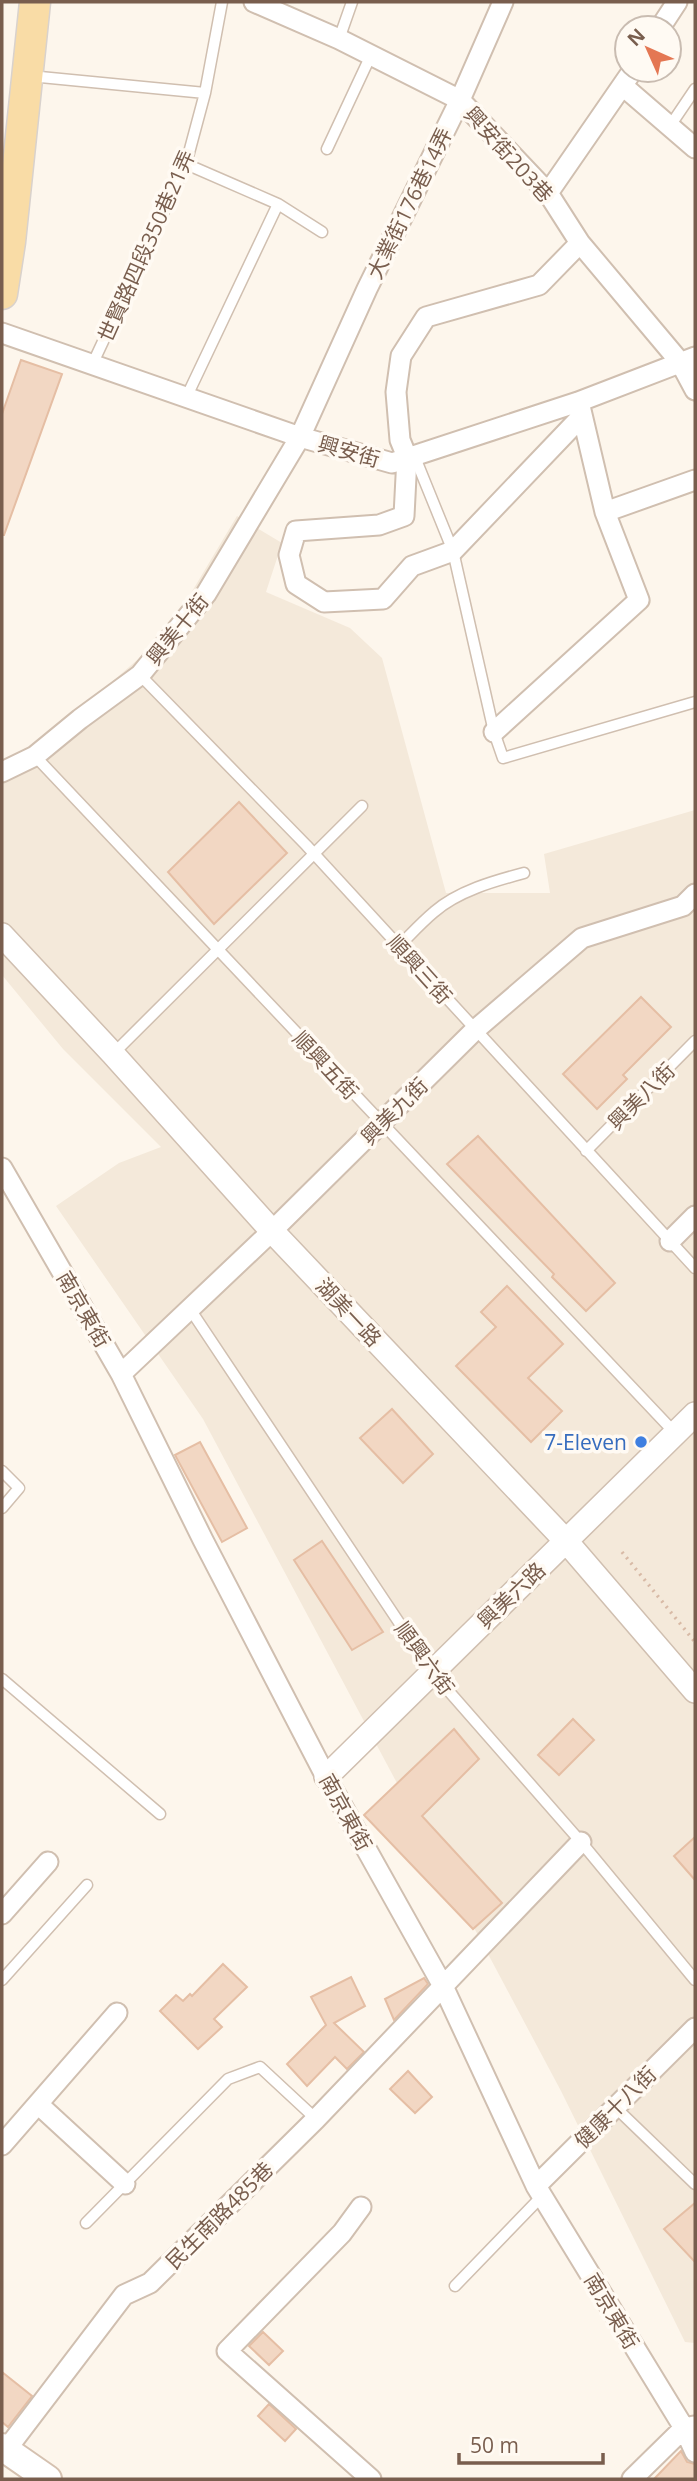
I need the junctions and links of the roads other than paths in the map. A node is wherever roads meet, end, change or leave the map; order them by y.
1 (35, 2) edge
2 (222, 2) edge
3 (254, 2) edge
4 (352, 2) edge
5 (503, 2) edge
6 (339, 39) junction
7 (371, 55) junction
8 (26, 76) junction
9 (625, 84) edge
10 (634, 84) edge
11 (695, 89) edge
12 (205, 93) junction
13 (460, 100) junction
14 (670, 126) junction
15 (695, 148) edge
16 (327, 149) dead end
17 (186, 164) junction
18 (548, 192) junction
19 (278, 204) junction
20 (322, 232) dead end
21 (580, 243) junction
22 (2, 294) edge
23 (2, 333) edge
24 (688, 360) edge
25 (92, 366) junction
26 (695, 390) edge
27 (186, 398) junction
28 (580, 409) junction
29 (300, 437) junction
30 (410, 456) junction
31 (695, 480) edge
32 (605, 512) junction
33 (453, 551) junction
34 (140, 676) junction
35 (695, 702) edge
36 (494, 732) junction
37 (35, 756) junction
38 (2, 772) edge
39 (362, 806) dead end
40 (313, 854) junction
41 (524, 873) dead end
42 (695, 894) edge
43 (2, 935) edge
44 (399, 946) junction
45 (216, 948) junction
46 (475, 1030) junction
47 (695, 1041) edge
48 (113, 1054) junction
49 (382, 1123) junction
50 (586, 1152) junction
51 (2, 1168) edge
52 (695, 1216) edge
53 (272, 1231) junction
54 (670, 1241) junction
55 (695, 1268) edge
56 (190, 1309) junction
57 (121, 1374) junction
58 (695, 1414) edge
59 (676, 1433) junction
60 (2, 1471) edge
61 (2, 1508) edge
62 (566, 1541) junction
63 (432, 1672) junction
64 (2, 1679) edge
65 (695, 1690) edge
66 (326, 1777) junction
67 (160, 1814) dead end
68 (581, 1842) junction
69 (48, 1862) dead end
70 (87, 1885) dead end
71 (2, 1914) edge
72 (2, 1980) edge
73 (695, 1980) edge
74 (443, 1986) junction
75 (117, 2013) dead end
76 (695, 2028) edge
77 (37, 2104) junction
78 (615, 2107) junction
79 (316, 2119) junction
80 (2, 2145) edge
81 (125, 2183) junction
82 (695, 2184) edge
83 (539, 2191) junction
84 (361, 2207) dead end
85 (86, 2223) dead end
86 (455, 2286) dead end
87 (689, 2427) edge
88 (4, 2449) edge
89 (695, 2452) edge
90 (48, 2479) edge
91 (371, 2479) edge
92 (632, 2479) edge

1 - 8 main road
2 - 12 lane, 世賢路四段350巷21弄
3 - 6 street, 興安街203巷
4 - 6 lane
5 - 13 street, 大業街176巷14弄
6 - 7 street, 興安街203巷
7 - 13 street, 興安街203巷
7 - 16 lane
8 - 12 lane
8 - 22 main road
9 - 18 street
10 - 14 street
11 - 14 lane
12 - 17 lane, 世賢路四段350巷21弄
13 - 18 street, 興安街203巷
13 - 29 street, 大業街176巷14弄
14 - 15 street
17 - 19 lane
17 - 25 lane, 世賢路四段350巷21弄
18 - 21 street, 興安街203巷
19 - 20 lane
19 - 27 lane
21 - 24 street, 興安街203巷
21 - 30 street
23 - 25 street, 興安街
24 - 26 street, 興安街203巷
24 - 28 street, 興安街
25 - 27 street, 興安街
27 - 29 street, 興安街
28 - 30 street, 興安街
28 - 32 street
28 - 33 street
29 - 30 street, 興安街
29 - 34 street, 興美十街
30 - 33 lane
30 - 33 street
31 - 32 street
32 - 36 street
33 - 36 lane
34 - 37 street, 興美十街
34 - 40 lane, 順興三街
35 - 36 lane
37 - 38 street, 興美十街
37 - 45 lane, 順興五街
39 - 40 lane
40 - 44 lane, 順興三街
40 - 45 lane
41 - 44 lane
42 - 46 street, 興美九街
43 - 48 street, 湖美一路
44 - 46 lane, 順興三街
45 - 48 lane
45 - 49 lane, 順興五街
46 - 49 street, 興美九街
46 - 50 lane, 順興三街
47 - 50 lane, 興美八街
48 - 53 street, 湖美一路
49 - 53 street, 興美九街
49 - 59 lane, 順興五街
50 - 54 lane, 順興三街
51 - 57 street, 南京東街
52 - 54 street
53 - 56 street, 興美九街
53 - 62 street, 湖美一路
54 - 55 lane, 順興三街
56 - 57 street, 興美九街
56 - 63 lane, 順興六街
57 - 66 street, 南京東街
58 - 59 street, 興美六路
59 - 62 street, 興美六路
60 - 61 lane
62 - 63 street, 興美六路
62 - 65 street, 湖美一路
63 - 66 street, 興美六路
63 - 68 lane, 順興六街
64 - 67 lane
66 - 74 street, 南京東街
68 - 73 lane, 順興六街
68 - 74 street, 民生南路485巷
69 - 71 street
70 - 72 lane
74 - 79 street, 民生南路485巷
74 - 83 street, 南京東街
75 - 77 street
76 - 78 street, 健康十八街
77 - 80 street
77 - 81 street
78 - 82 lane
78 - 83 street, 健康十八街
79 - 81 lane
79 - 88 street, 民生南路485巷
81 - 85 lane
83 - 86 lane
83 - 87 street, 南京東街
84 - 91 street
87 - 89 street, 南京東街
87 - 92 street
88 - 90 main road

